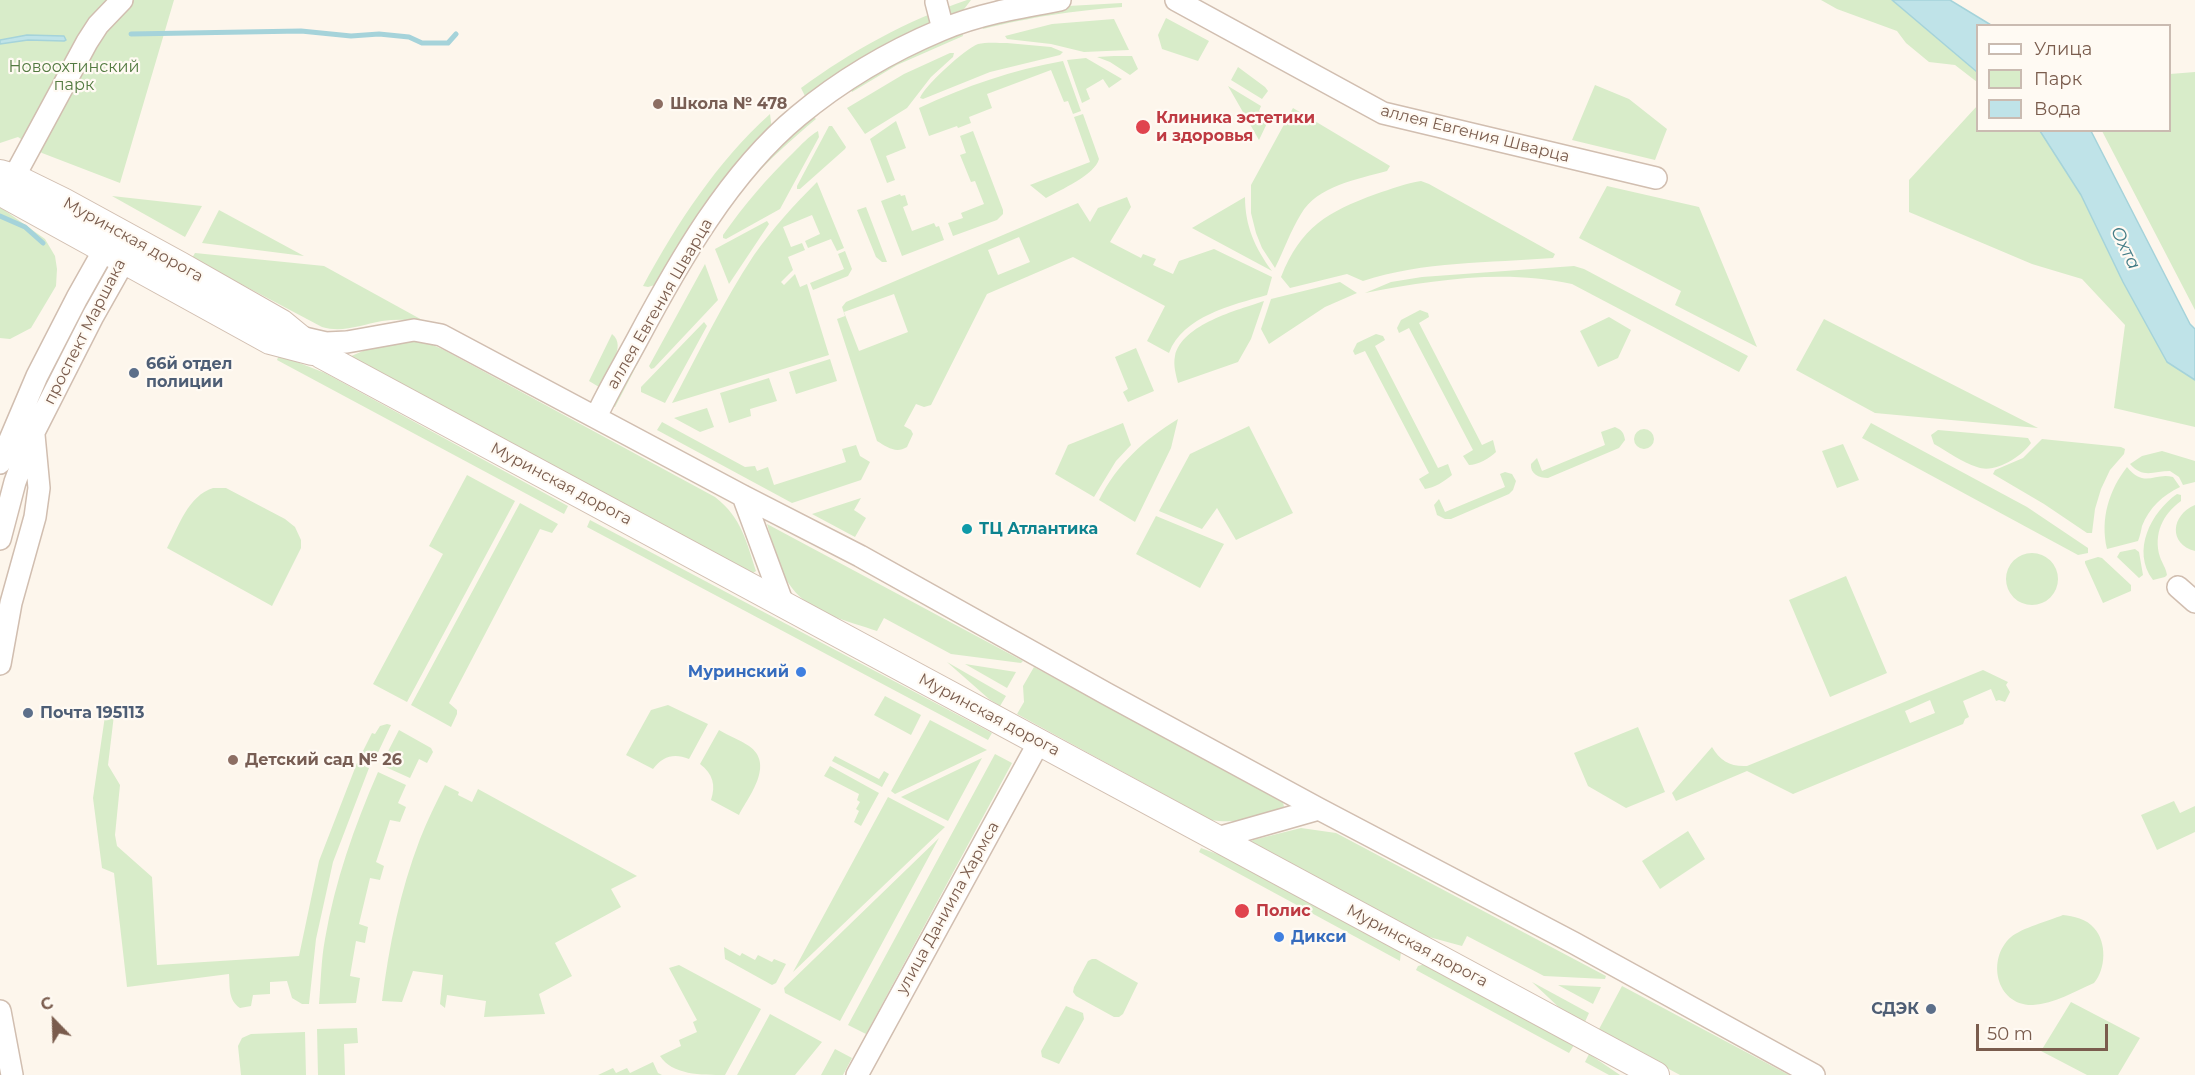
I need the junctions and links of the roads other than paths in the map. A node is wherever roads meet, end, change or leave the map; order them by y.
1 (122, 0) edge
2 (1060, 0) edge
3 (1176, 0) edge
4 (936, 2) dead end
5 (943, 29) junction
6 (1656, 178) dead end
7 (5, 180) edge
8 (118, 249) junction
9 (298, 336) junction
10 (321, 355) junction
11 (596, 417) junction
12 (33, 434) junction
13 (0, 463) edge
14 (743, 496) junction
15 (0, 539) edge
16 (2178, 587) dead end
17 (2195, 602) edge
18 (783, 604) junction
19 (0, 664) edge
20 (1039, 742) junction
21 (1318, 809) junction
22 (1217, 838) junction
23 (0, 1011) edge
24 (12, 1075) edge
25 (857, 1075) edge
26 (1656, 1075) edge
27 (1814, 1075) edge

1 - 7 street
2 - 5 street, аллея Евгения Шварца
3 - 6 street, аллея Евгения Шварца
4 - 5 street
5 - 11 street, аллея Евгения Шварца
7 - 8 street, Муринская дорога
8 - 9 street, Муринская дорога
8 - 10 street, Муринская дорога
8 - 12 street, проспект Маршака
8 - 13 street, проспект Маршака
9 - 10 street, Муринская дорога
9 - 11 street
10 - 18 street, Муринская дорога
11 - 14 street
12 - 15 street, проспект Маршака
12 - 19 street
14 - 18 street
14 - 21 street
16 - 17 street
18 - 20 street, Муринская дорога
20 - 22 street, Муринская дорога
20 - 25 street, улица Даниила Хармса
21 - 22 street
21 - 27 street
22 - 26 street, Муринская дорога
23 - 24 street

